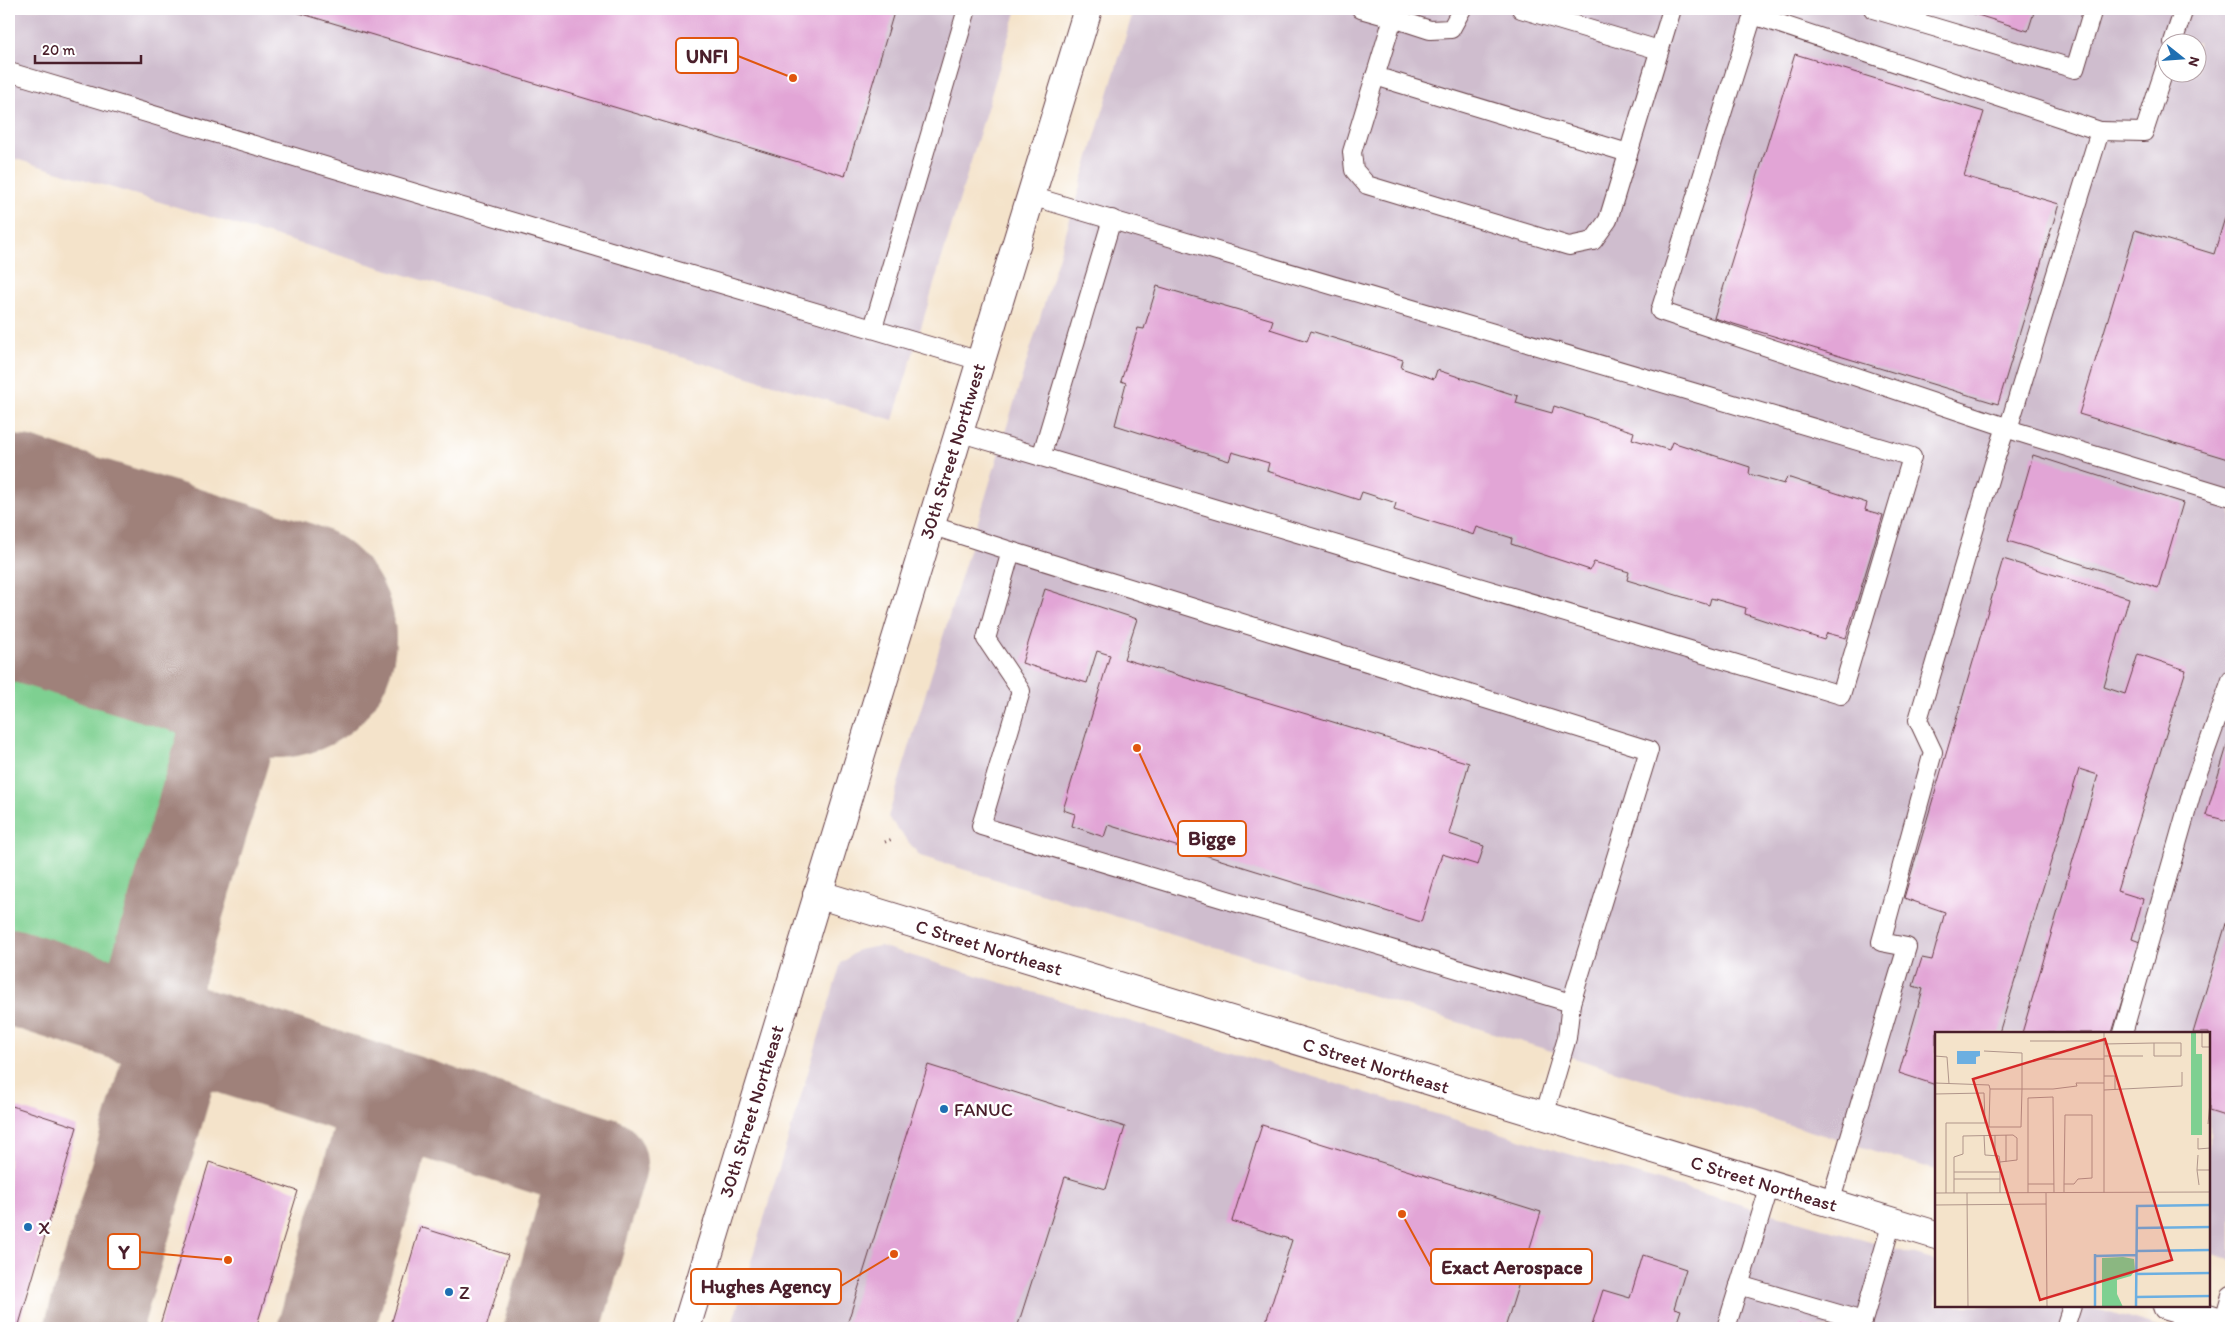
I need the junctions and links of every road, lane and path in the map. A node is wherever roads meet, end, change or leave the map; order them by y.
1 (968, 9) edge
2 (1088, 9) edge
3 (1361, 9) edge
4 (1462, 9) edge
5 (1521, 9) edge
6 (1672, 9) edge
7 (1873, 9) edge
8 (2093, 9) edge
9 (2184, 9) edge
10 (1393, 18) junction
11 (2176, 32) edge
12 (1659, 50) junction
13 (9, 72) edge
14 (1375, 76) junction
15 (2160, 82) edge
16 (2100, 131) junction
17 (1628, 153) junction
18 (1031, 196) junction
19 (1112, 219) junction
20 (873, 328) junction
21 (980, 361) junction
22 (2007, 428) junction
23 (958, 432) junction
24 (1041, 457) junction
25 (2231, 497) edge
26 (930, 525) junction
27 (1012, 551) junction
28 (2231, 680) edge
29 (892, 839) dead end
30 (885, 842) dead end
31 (817, 894) junction
32 (1571, 1003) junction
33 (2124, 1032) edge
34 (1544, 1116) junction
35 (1770, 1185) junction
36 (1830, 1203) junction
37 (1892, 1222) junction
38 (1935, 1235) edge
39 (1739, 1285) junction
40 (2231, 1295) edge
41 (2072, 1307) edge
42 (2169, 1307) edge
43 (2195, 1322) edge
44 (2227, 1324) edge
45 (686, 1328) edge
46 (1726, 1328) edge
47 (2065, 1328) edge

1 - 20 lane
2 - 18 street, 30th Street Northwest
3 - 10 lane
4 - 10 lane
5 - 12 lane
6 - 12 lane
7 - 8 lane
9 - 11 lane
10 - 14 lane
12 - 17 lane
13 - 20 lane
14 - 17 lane
14 - 17 lane
15 - 16 lane
16 - 22 lane
16 - 22 lane
18 - 19 lane
18 - 21 street, 30th Street Northwest
19 - 24 lane
19 - 24 lane
20 - 21 lane
21 - 23 street, 30th Street Northwest
22 - 25 lane
22 - 36 lane
23 - 24 lane
23 - 26 street, 30th Street Northwest
26 - 27 lane
26 - 31 street, 30th Street Northwest
27 - 32 lane
27 - 32 lane
28 - 33 lane
29 - 30 path
31 - 34 street, C Street Northeast
31 - 45 street, 30th Street Northeast
32 - 34 lane
34 - 35 street, C Street Northeast
35 - 36 street, C Street Northeast
35 - 39 lane
36 - 37 street, C Street Northeast
37 - 38 street, C Street Northeast
37 - 39 lane
39 - 46 lane
40 - 44 lane
41 - 47 lane
42 - 43 street
43 - 44 street

